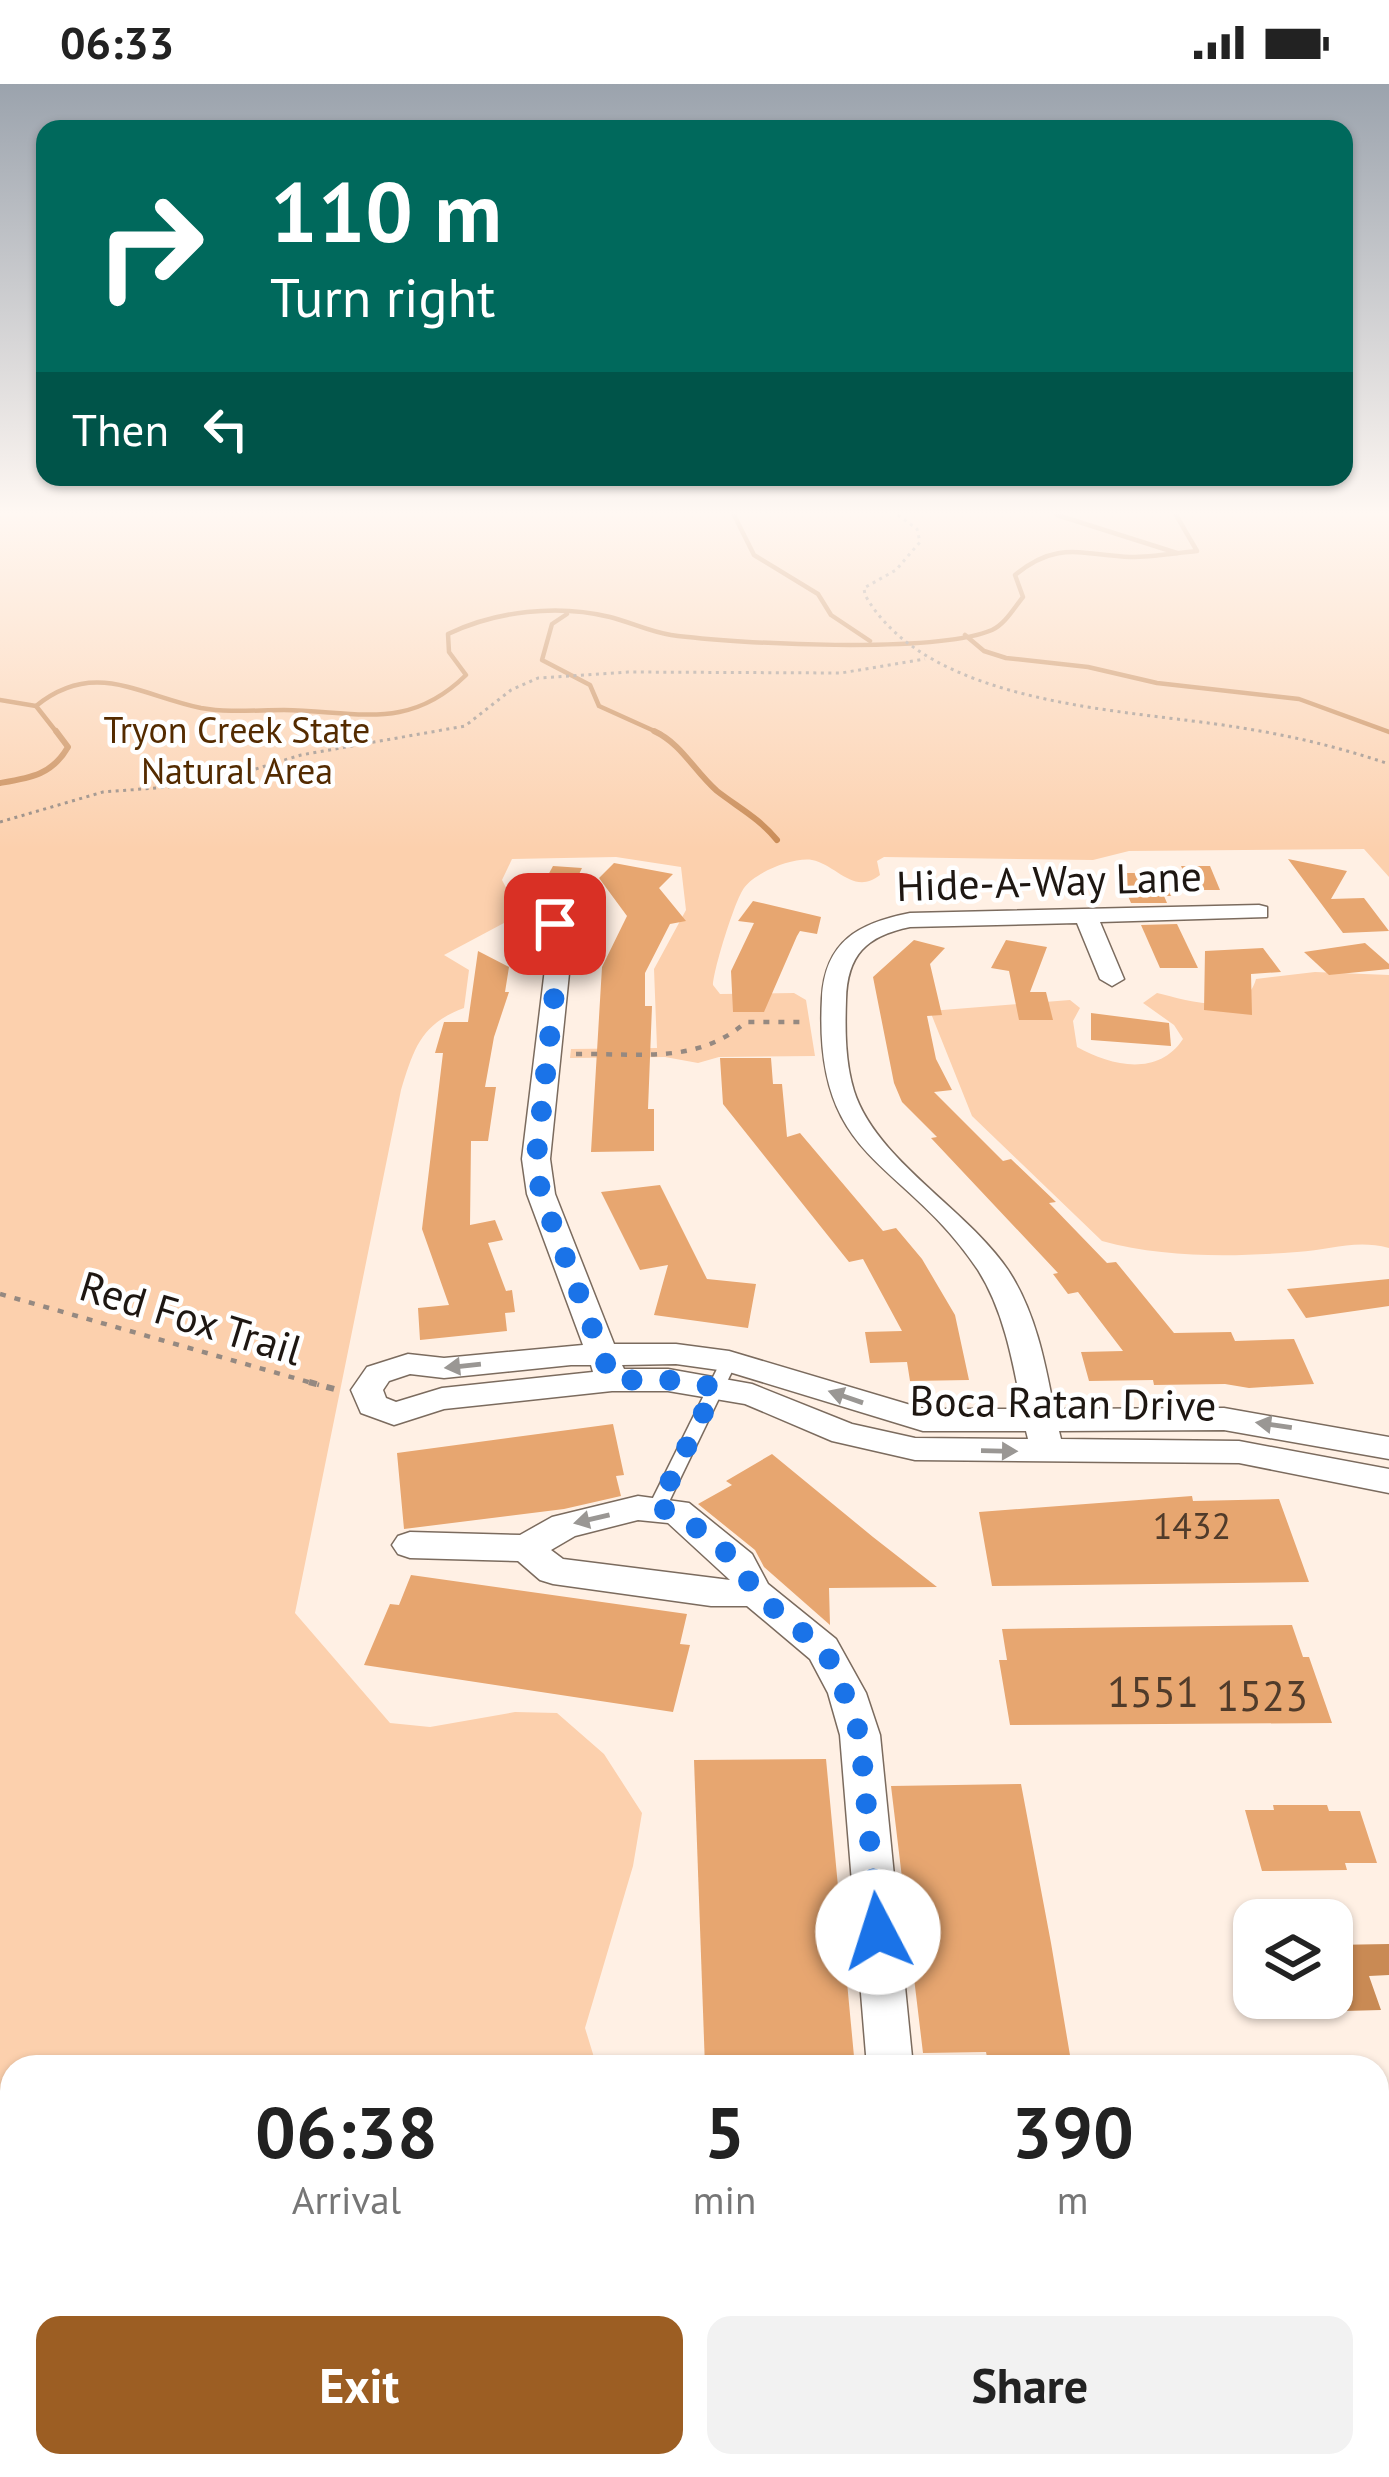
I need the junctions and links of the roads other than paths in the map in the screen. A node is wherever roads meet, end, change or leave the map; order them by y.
1 (1259, 912) dead end
2 (1086, 916) junction
3 (555, 924) dead end
4 (1112, 979) dead end
5 (608, 1367) junction
6 (723, 1374) junction
7 (1044, 1437) junction
8 (1387, 1439) edge
9 (1389, 1481) edge
10 (657, 1508) junction
11 (410, 1546) dead end
12 (526, 1548) junction
13 (755, 1593) junction
14 (889, 2055) edge

1 - 2 street, Hide-A-Way Lane
2 - 4 street
2 - 7 street, Hide-A-Way Lane
3 - 5 street
5 -> 5 street, Boca Ratan Drive
5 - 6 street, Boca Ratan Drive
6 - 7 street, Boca Ratan Drive
6 - 10 lane
8 -> 7 street, Boca Ratan Drive
7 - 9 street, Boca Ratan Drive
10 -> 12 street
10 - 13 street
11 - 12 street
12 - 13 street
13 - 14 street

